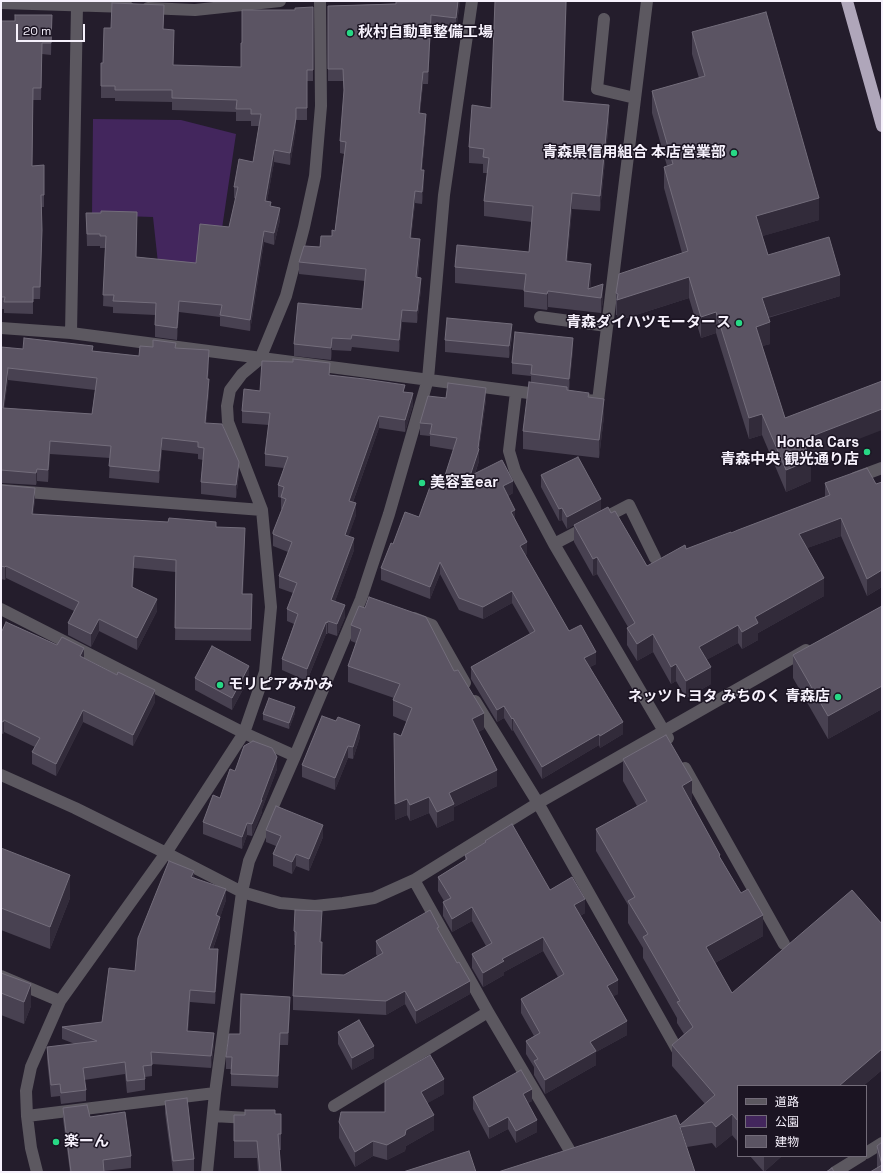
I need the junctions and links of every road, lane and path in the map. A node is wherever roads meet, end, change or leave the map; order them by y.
1 (280, 1) edge
2 (320, 1) edge
3 (472, 1) edge
4 (647, 1) edge
5 (847, 1) edge
6 (1, 3) edge
7 (77, 6) junction
8 (604, 19) dead end
9 (635, 98) junction
10 (882, 126) edge
11 (540, 317) dead end
12 (607, 326) junction
13 (1, 328) edge
14 (71, 333) junction
15 (260, 359) junction
16 (428, 379) junction
17 (516, 392) junction
18 (554, 396) edge
19 (576, 399) edge
20 (882, 468) edge
21 (843, 482) edge
22 (1, 490) edge
23 (262, 510) junction
24 (554, 544) junction
25 (655, 558) dead end
26 (361, 599) junction
27 (375, 604) edge
28 (1, 609) edge
29 (403, 614) edge
30 (814, 646) edge
31 (664, 731) junction
32 (244, 733) junction
33 (672, 745) edge
34 (295, 756) junction
35 (679, 759) edge
36 (1, 775) edge
37 (538, 803) junction
38 (166, 852) junction
39 (414, 880) junction
40 (242, 892) junction
41 (784, 944) dead end
42 (1, 976) edge
43 (60, 1001) junction
44 (488, 1012) junction
45 (678, 1051) edge
46 (215, 1093) junction
47 (334, 1106) dead end
48 (27, 1116) junction
49 (212, 1116) junction
50 (258, 1118) edge
51 (882, 1143) edge
52 (570, 1151) edge
53 (867, 1152) edge
54 (859, 1157) edge
55 (37, 1172) edge
56 (207, 1172) edge
57 (835, 1172) edge

1 - 7 street
2 - 15 street
3 - 16 street
4 - 9 street
5 - 10 highway
6 - 7 street
7 - 14 street
8 - 9 street
9 - 12 street
11 - 12 street
12 - 19 street
13 - 14 street
14 - 15 street
15 - 16 street
15 - 23 street
16 - 17 street
16 - 26 street
17 - 18 street
17 - 24 street
20 - 21 street
22 - 23 street
23 - 32 street
24 - 25 street
24 - 31 street
26 - 27 street
26 - 34 street
28 - 32 street
29 - 37 street
30 - 31 street
31 - 33 street
31 - 37 street
32 - 34 street
32 - 38 street
34 - 40 street
35 - 41 street
36 - 38 street
37 - 39 street
37 - 45 street
38 - 40 street
38 - 43 street
39 - 40 street
39 - 44 street
40 - 46 street
42 - 43 street
43 - 48 street
44 - 47 street
44 - 52 street
46 - 48 street
46 - 49 street
48 - 55 street
49 - 50 street
49 - 56 street
51 - 53 street
54 - 57 street

